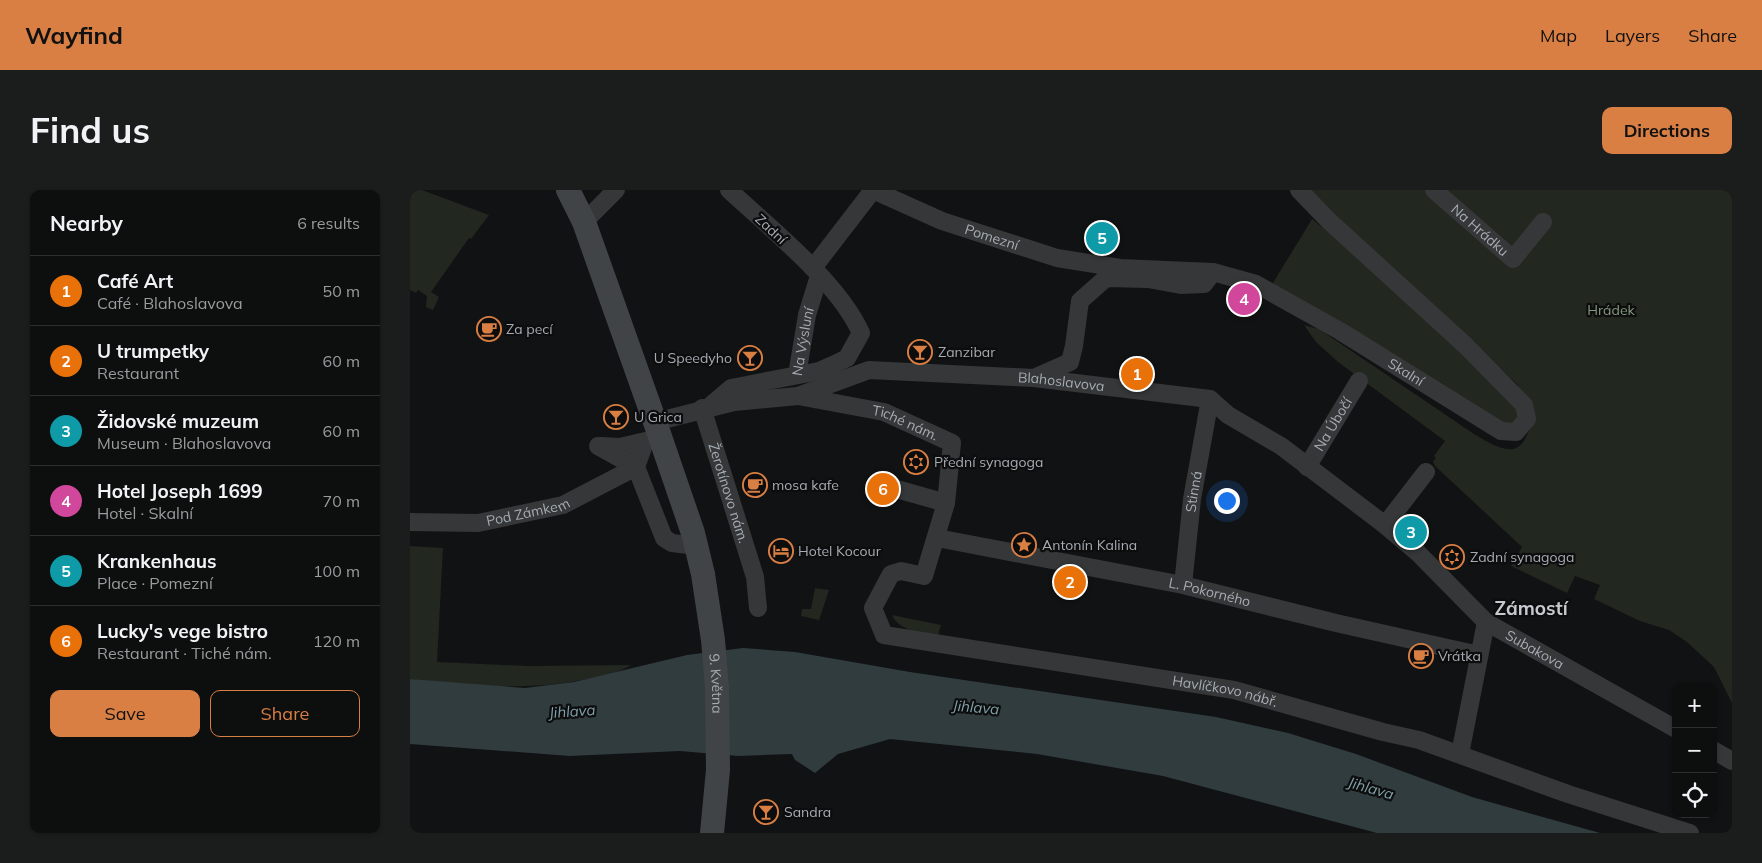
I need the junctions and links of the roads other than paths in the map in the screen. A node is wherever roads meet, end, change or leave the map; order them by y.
1 (568, 190) edge
2 (616, 190) edge
3 (729, 190) edge
4 (873, 190) edge
5 (1299, 190) edge
6 (1442, 192) edge
7 (584, 222) junction
8 (1543, 222) dead end
9 (816, 272) junction
10 (1213, 272) junction
11 (797, 375) junction
12 (1034, 378) junction
13 (1359, 381) dead end
14 (798, 396) junction
15 (1210, 399) junction
16 (706, 407) junction
17 (653, 434) junction
18 (636, 467) junction
19 (1307, 467) junction
20 (1426, 472) dead end
21 (893, 488) dead end
22 (946, 503) junction
23 (410, 522) edge
24 (1385, 525) junction
25 (936, 538) junction
26 (696, 546) junction
27 (1183, 585) junction
28 (758, 608) dead end
29 (1486, 622) junction
30 (1479, 655) junction
31 (1674, 728) edge
32 (1717, 752) edge
33 (1460, 754) junction
34 (1732, 761) edge
35 (715, 829) edge
36 (1690, 833) edge

1 - 7 main road
2 - 7 street
3 - 9 street, Zadní
4 - 9 street, Pomezní
4 - 10 street, Pomezní
5 - 10 street, Skalní
6 - 8 street, Na Hrádku
7 - 17 main road
9 - 11 street, Na Výsluní
9 - 11 street, Na Výsluní
10 - 12 street
11 - 16 street, Blahoslavova
12 - 14 street, Blahoslavova
12 - 15 street, Blahoslavova
13 - 19 street, Na Úbočí
14 - 16 street, Blahoslavova
14 - 22 street, Tiché nám.
15 - 19 street
15 - 27 street, Stinná
16 - 17 street, Blahoslavova
16 - 28 street, Žerotínovo nám.
17 - 18 street
17 - 18 street, Blahoslavova
17 - 26 main road
18 - 23 street, Pod Zámkem
18 - 26 street
19 - 24 street
20 - 24 street
21 - 22 street
22 - 25 street, Tiché nám.
24 - 29 street
25 - 27 street, L. Pokorného
25 - 33 street, Havlíčkovo nábř.
26 - 35 main road, 9. Května
27 - 30 street, L. Pokorného
29 - 30 street, Subakova
29 - 31 street, Subakova
30 - 33 street, Subakova
32 - 34 street
33 - 36 street, Havlíčkovo nábř.

